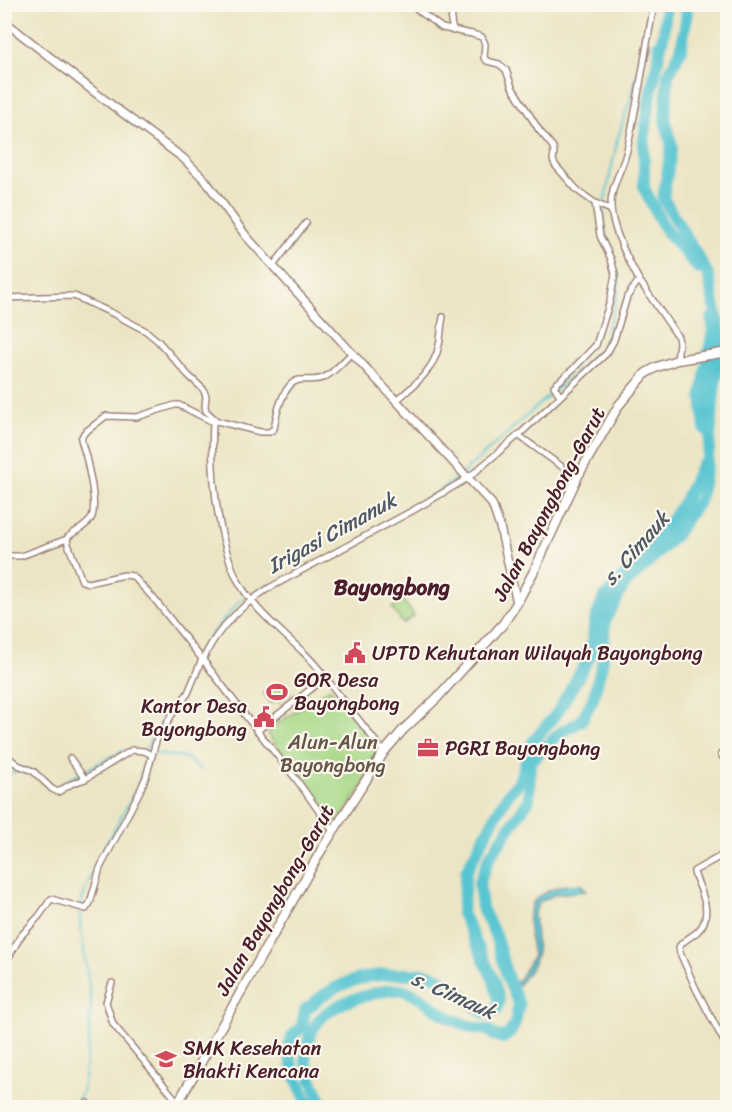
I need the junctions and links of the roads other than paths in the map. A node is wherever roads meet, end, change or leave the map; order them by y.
1 (410, 4) edge
2 (454, 4) edge
3 (654, 4) edge
4 (4, 21) edge
5 (453, 31) junction
6 (598, 204) junction
7 (610, 209) junction
8 (306, 223) dead end
9 (273, 266) junction
10 (639, 280) junction
11 (4, 298) edge
12 (443, 316) dead end
13 (728, 352) edge
14 (352, 353) junction
15 (677, 360) junction
16 (559, 395) junction
17 (396, 401) junction
18 (215, 422) junction
19 (518, 435) junction
20 (561, 466) dead end
21 (466, 476) junction
22 (67, 539) junction
23 (4, 556) edge
24 (250, 598) junction
25 (517, 603) junction
26 (200, 657) junction
27 (326, 678) junction
28 (257, 731) junction
29 (150, 752) junction
30 (384, 752) junction
31 (4, 754) edge
32 (721, 754) dead end
33 (70, 758) dead end
34 (728, 766) edge
35 (85, 779) junction
36 (333, 831) junction
37 (728, 852) edge
38 (4, 966) edge
39 (112, 983) dead end
40 (728, 1049) edge
41 (176, 1105) edge

1 - 5 street
2 - 5 street
3 - 7 street
4 - 9 street
5 - 6 street
6 - 7 street
6 - 16 street
7 - 10 street
8 - 9 street
9 - 14 street
10 - 15 street
10 - 16 street
11 - 18 street
12 - 17 street
13 - 15 main road, Jalan Bayongbong-Garut
14 - 17 street
14 - 18 street
15 - 25 main road, Jalan Bayongbong-Garut
16 - 19 street
17 - 21 street
18 - 22 street
18 - 24 street
19 - 20 street
19 - 21 street
21 - 24 street
21 - 25 street
22 - 23 street
22 - 26 street
24 - 26 street
24 - 27 street
25 - 30 main road, Jalan Bayongbong-Garut
26 - 28 street
26 - 29 street
27 - 28 street
27 - 30 street
28 - 36 street
29 - 35 street
29 - 38 street
30 - 36 main road, Jalan Bayongbong-Garut
31 - 35 street
32 - 34 street
33 - 35 street
36 - 41 main road, Jalan Bayongbong-Garut
37 - 40 street
39 - 41 street

